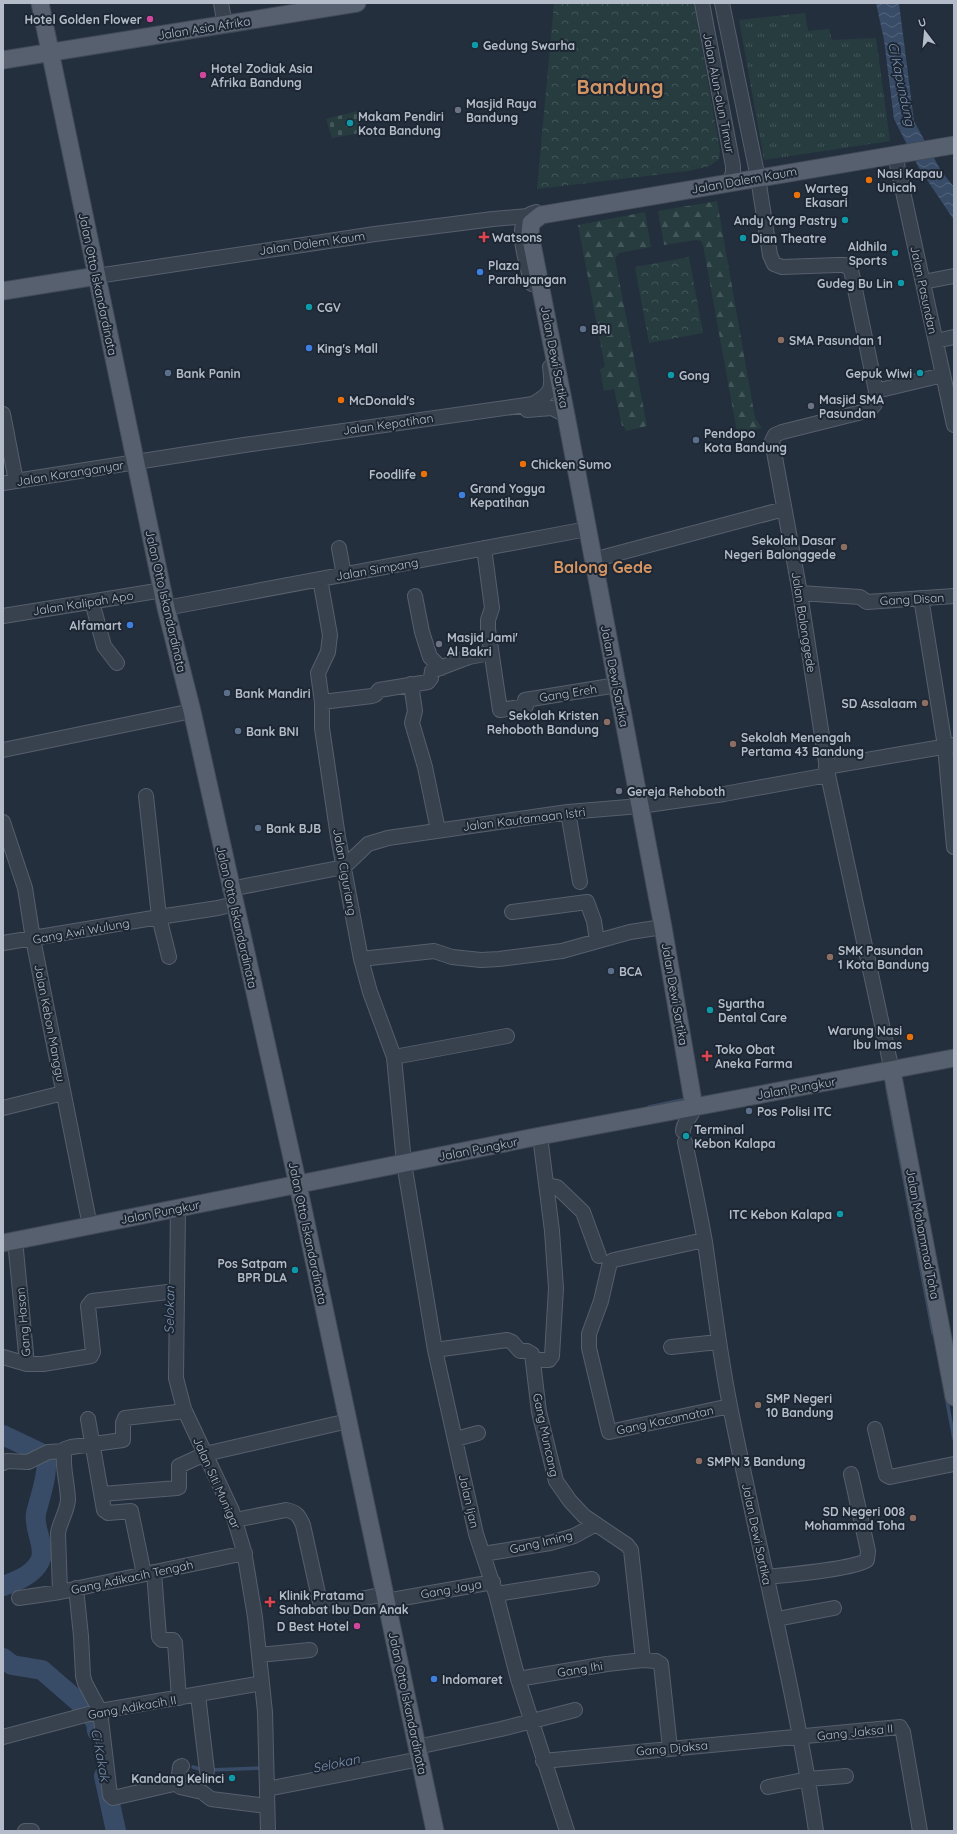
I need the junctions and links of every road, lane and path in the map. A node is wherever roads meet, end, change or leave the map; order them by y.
1 (40, 3) edge
2 (221, 3) edge
3 (357, 3) edge
4 (702, 3) edge
5 (722, 3) edge
6 (225, 25) junction
7 (50, 53) junction
8 (3, 60) edge
9 (949, 146) edge
10 (901, 154) junction
11 (758, 178) junction
12 (729, 182) junction
13 (531, 217) junction
14 (97, 276) junction
15 (954, 276) edge
16 (923, 282) junction
17 (3, 291) edge
18 (541, 306) junction
19 (954, 337) edge
20 (936, 341) junction
21 (943, 376) junction
22 (876, 391) junction
23 (952, 404) edge
24 (3, 414) edge
25 (566, 415) junction
26 (954, 425) edge
27 (138, 469) junction
28 (10, 482) edge
29 (784, 509) junction
30 (587, 529) junction
31 (339, 548) dead end
32 (484, 548) junction
33 (593, 560) junction
34 (344, 575) junction
35 (320, 579) junction
36 (162, 590) junction
37 (800, 593) junction
38 (415, 596) dead end
39 (954, 596) edge
40 (921, 598) junction
41 (92, 602) junction
42 (166, 608) junction
43 (3, 616) edge
44 (490, 653) junction
45 (117, 663) dead end
46 (441, 668) junction
47 (411, 684) junction
48 (617, 685) junction
49 (322, 702) junction
50 (192, 711) junction
51 (950, 746) edge
52 (3, 750) edge
53 (827, 771) junction
54 (146, 796) dead end
55 (640, 806) junction
56 (568, 812) junction
57 (3, 822) edge
58 (438, 830) junction
59 (340, 844) junction
60 (368, 844) junction
61 (954, 847) edge
62 (344, 867) junction
63 (580, 882) dead end
64 (232, 896) junction
65 (512, 912) dead end
66 (159, 918) junction
67 (663, 927) junction
68 (33, 939) junction
69 (596, 941) junction
70 (3, 943) edge
71 (169, 956) dead end
72 (361, 959) junction
73 (507, 1036) dead end
74 (394, 1057) junction
75 (954, 1058) edge
76 (892, 1071) junction
77 (63, 1093) junction
78 (694, 1107) junction
79 (3, 1108) edge
80 (540, 1136) junction
81 (404, 1163) junction
82 (298, 1185) junction
83 (547, 1185) junction
84 (178, 1208) junction
85 (90, 1226) junction
86 (704, 1240) junction
87 (9, 1242) edge
88 (599, 1256) dead end
89 (176, 1290) junction
90 (718, 1342) junction
91 (949, 1344) edge
92 (671, 1347) dead end
93 (435, 1350) junction
94 (3, 1357) edge
95 (26, 1360) junction
96 (533, 1360) junction
97 (954, 1397) edge
98 (730, 1406) junction
99 (184, 1409) junction
100 (88, 1419) dead end
101 (348, 1421) junction
102 (875, 1429) dead end
103 (478, 1433) dead end
104 (456, 1439) junction
105 (93, 1444) junction
106 (66, 1450) junction
107 (205, 1454) junction
108 (3, 1463) edge
109 (954, 1464) edge
110 (851, 1474) dead end
111 (102, 1494) junction
112 (235, 1520) junction
113 (596, 1524) junction
114 (245, 1553) junction
115 (483, 1554) junction
116 (147, 1573) junction
117 (767, 1577) junction
118 (592, 1579) dead end
119 (76, 1588) junction
120 (494, 1588) junction
121 (60, 1592) junction
122 (19, 1598) dead end
123 (386, 1598) junction
124 (834, 1608) dead end
125 (777, 1619) junction
126 (310, 1650) dead end
127 (259, 1655) junction
128 (643, 1660) junction
129 (518, 1679) junction
130 (262, 1683) junction
131 (198, 1695) junction
132 (179, 1698) junction
133 (575, 1710) dead end
134 (95, 1712) junction
135 (531, 1720) junction
136 (3, 1736) edge
137 (801, 1738) junction
138 (670, 1748) junction
139 (419, 1753) junction
140 (543, 1761) junction
141 (182, 1766) dead end
142 (207, 1771) dead end
143 (846, 1776) dead end
144 (808, 1779) junction
145 (178, 1783) junction
146 (768, 1787) dead end
147 (268, 1789) junction
148 (267, 1806) junction
149 (25, 1831) edge
150 (32, 1831) edge
151 (268, 1831) edge
152 (435, 1831) edge
153 (567, 1831) edge
154 (816, 1831) edge
155 (920, 1831) edge

1 - 7 main road, Jalan Otto Iskandardinata
2 - 6 street
3 - 6 main road, Jalan Asia Afrika
4 - 12 street, Jalan Alun-alun Timur
5 - 11 street, Jalan Alun-alun Timur
6 - 7 main road, Jalan Asia Afrika
7 - 8 main road, Jalan Asia Afrika
7 - 14 main road, Jalan Otto Iskandardinata
9 - 10 main road, Jalan Dalem Kaum
10 - 11 main road, Jalan Dalem Kaum
10 - 16 street, Jalan Pasundan
11 - 12 main road, Jalan Dalem Kaum
11 - 22 street, Jalan Balonggede
12 - 13 main road, Jalan Dalem Kaum
13 - 14 street, Jalan Dalem Kaum
13 - 18 main road, Jalan Dewi Sartika
14 - 17 main road
14 - 27 main road, Jalan Otto Iskandardinata
15 - 16 street
16 - 20 street, Jalan Pasundan
18 - 25 main road, Jalan Dewi Sartika
18 - 27 street, Jalan Kepatihan
19 - 20 street
20 - 21 street, Jalan Pasundan
21 - 22 street
21 - 23 street, Jalan Pasundan
22 - 29 street, Jalan Balonggede
23 - 26 street, Jalan Pasundan
24 - 28 street
25 - 27 street, Jalan Kepatihan
25 - 30 main road, Jalan Dewi Sartika
27 - 28 street, Jalan Karanganyar
27 - 36 main road, Jalan Otto Iskandardinata
29 - 33 street
29 - 37 street, Jalan Balonggede
30 - 32 street, Jalan Simpang
30 - 33 main road, Jalan Dewi Sartika
31 - 34 street
32 - 34 street, Jalan Simpang
32 - 44 street, Gang Ereh
33 - 48 main road, Jalan Dewi Sartika
34 - 35 street, Jalan Simpang
35 - 42 street, Jalan Simpang
35 - 49 street, Jalan Ciguriang
36 - 41 street, Jalan Kalipah Apo
36 - 42 main road, Jalan Otto Iskandardinata
37 - 40 street, Gang Disan
37 - 53 street, Jalan Balonggede
38 - 46 street
39 - 40 street, Gang Disan
40 - 51 street
41 - 43 street, Jalan Kalipah Apo
41 - 45 street
42 - 50 main road, Jalan Otto Iskandardinata
44 - 46 street
44 - 48 street, Gang Ereh
46 - 47 street
47 - 49 street
47 - 58 street
48 - 55 main road, Jalan Dewi Sartika
49 - 59 street, Jalan Ciguriang
50 - 52 street
50 - 64 main road, Jalan Otto Iskandardinata
51 - 53 street, Jalan Kautamaan Istri
51 - 61 street
53 - 55 street, Jalan Kautamaan Istri
53 - 76 street, Jalan Balonggede
54 - 66 street
55 - 56 street, Jalan Kautamaan Istri
55 - 67 main road, Jalan Dewi Sartika
56 - 58 street, Jalan Kautamaan Istri
56 - 63 street
57 - 68 street, Jalan Kebon Manggu
58 - 60 street, Jalan Kautamaan Istri
59 - 60 street
59 - 62 street, Jalan Ciguriang
60 - 62 street, Jalan Kautamaan Istri
62 - 64 street
62 - 72 street, Jalan Ciguriang
64 - 66 street, Gang Awi Wulung
64 - 82 main road, Jalan Otto Iskandardinata
65 - 69 street
66 - 68 street, Gang Awi Wulung
66 - 71 street
67 - 69 street
67 - 78 main road, Jalan Dewi Sartika
68 - 70 street, Gang Awi Wulung
68 - 77 street, Jalan Kebon Manggu
69 - 72 street
72 - 74 street, Jalan Ciguriang
73 - 74 street
74 - 81 street, Jalan Ciguriang
75 - 76 main road, Jalan Pungkur
76 - 78 main road, Jalan Pungkur
76 - 91 main road, Jalan Mohammad Toha
77 - 79 street
77 - 85 street, Jalan Kebon Manggu
78 - 80 main road, Jalan Pungkur
78 - 86 street, Jalan Dewi Sartika
80 - 81 main road, Jalan Pungkur
80 - 83 street
81 - 82 main road, Jalan Pungkur
81 - 93 street, Jalan Ijan
82 - 84 main road, Jalan Pungkur
82 - 101 main road, Jalan Otto Iskandardinata
83 - 88 street
83 - 96 street
84 - 85 main road, Jalan Pungkur
84 - 89 street, Jalan Siti Munigar
85 - 87 main road, Jalan Pungkur
86 - 90 street, Jalan Dewi Sartika
86 - 98 street, Gang Kacamatan
87 - 95 street, Gang Hasan
89 - 95 street, Gang Hasan
89 - 99 street, Jalan Siti Munigar
90 - 92 street
90 - 98 street, Jalan Dewi Sartika
91 - 97 main road, Jalan Mohammad Toha
93 - 96 street
93 - 104 street, Jalan Ijan
94 - 95 street
96 - 113 street, Gang Muncang
98 - 117 street, Jalan Dewi Sartika
99 - 105 street
99 - 107 street, Jalan Siti Munigar
100 - 105 street
101 - 107 street
101 - 123 main road, Jalan Otto Iskandardinata
102 - 109 street
103 - 104 street
104 - 115 street, Jalan Ijan
105 - 106 street
105 - 111 street
106 - 108 street
106 - 121 street
107 - 111 street
107 - 112 street, Jalan Siti Munigar
110 - 117 street
111 - 116 street
112 - 114 street, Jalan Siti Munigar
112 - 123 street, Gang Jaya
113 - 115 street, Gang Iming
113 - 128 street, Gang Muncang
114 - 116 street, Gang Adikacih Tengah
114 - 127 street, Jalan Siti Munigar
115 - 120 street, Jalan Ijan
116 - 119 street, Gang Adikacih Tengah
116 - 132 street
117 - 125 street, Jalan Dewi Sartika
118 - 120 street, Gang Jaya
119 - 121 street, Gang Adikacih Tengah
119 - 134 street
120 - 123 street, Gang Jaya
120 - 129 street, Jalan Ijan
121 - 122 street, Gang Adikacih Tengah
123 - 139 main road, Jalan Otto Iskandardinata
124 - 125 street
125 - 137 street, Jalan Dewi Sartika
126 - 127 street
127 - 130 street, Jalan Siti Munigar
128 - 129 street, Gang Ihi
128 - 138 street
129 - 135 street, Jalan Ijan
130 - 131 street, Gang Adikacih II
130 - 147 street, Jalan Siti Munigar
131 - 132 street, Gang Adikacih II
131 - 142 street
132 - 134 street, Gang Adikacih II
133 - 135 street
134 - 136 street, Gang Adikacih II
134 - 145 street
135 - 139 street
135 - 140 street, Jalan Ijan
137 - 138 street, Gang Djaksa
137 - 144 street, Jalan Dewi Sartika
137 - 155 street, Gang Jaksa II
138 - 140 street, Gang Djaksa
139 - 147 street
139 - 152 main road, Jalan Otto Iskandardinata
140 - 153 street, Jalan Ijan
141 - 145 street
143 - 144 street
144 - 146 street
144 - 154 street, Jalan Dewi Sartika
145 - 148 street
147 - 148 street, Jalan Siti Munigar
148 - 151 street, Jalan Siti Munigar
149 - 150 street

